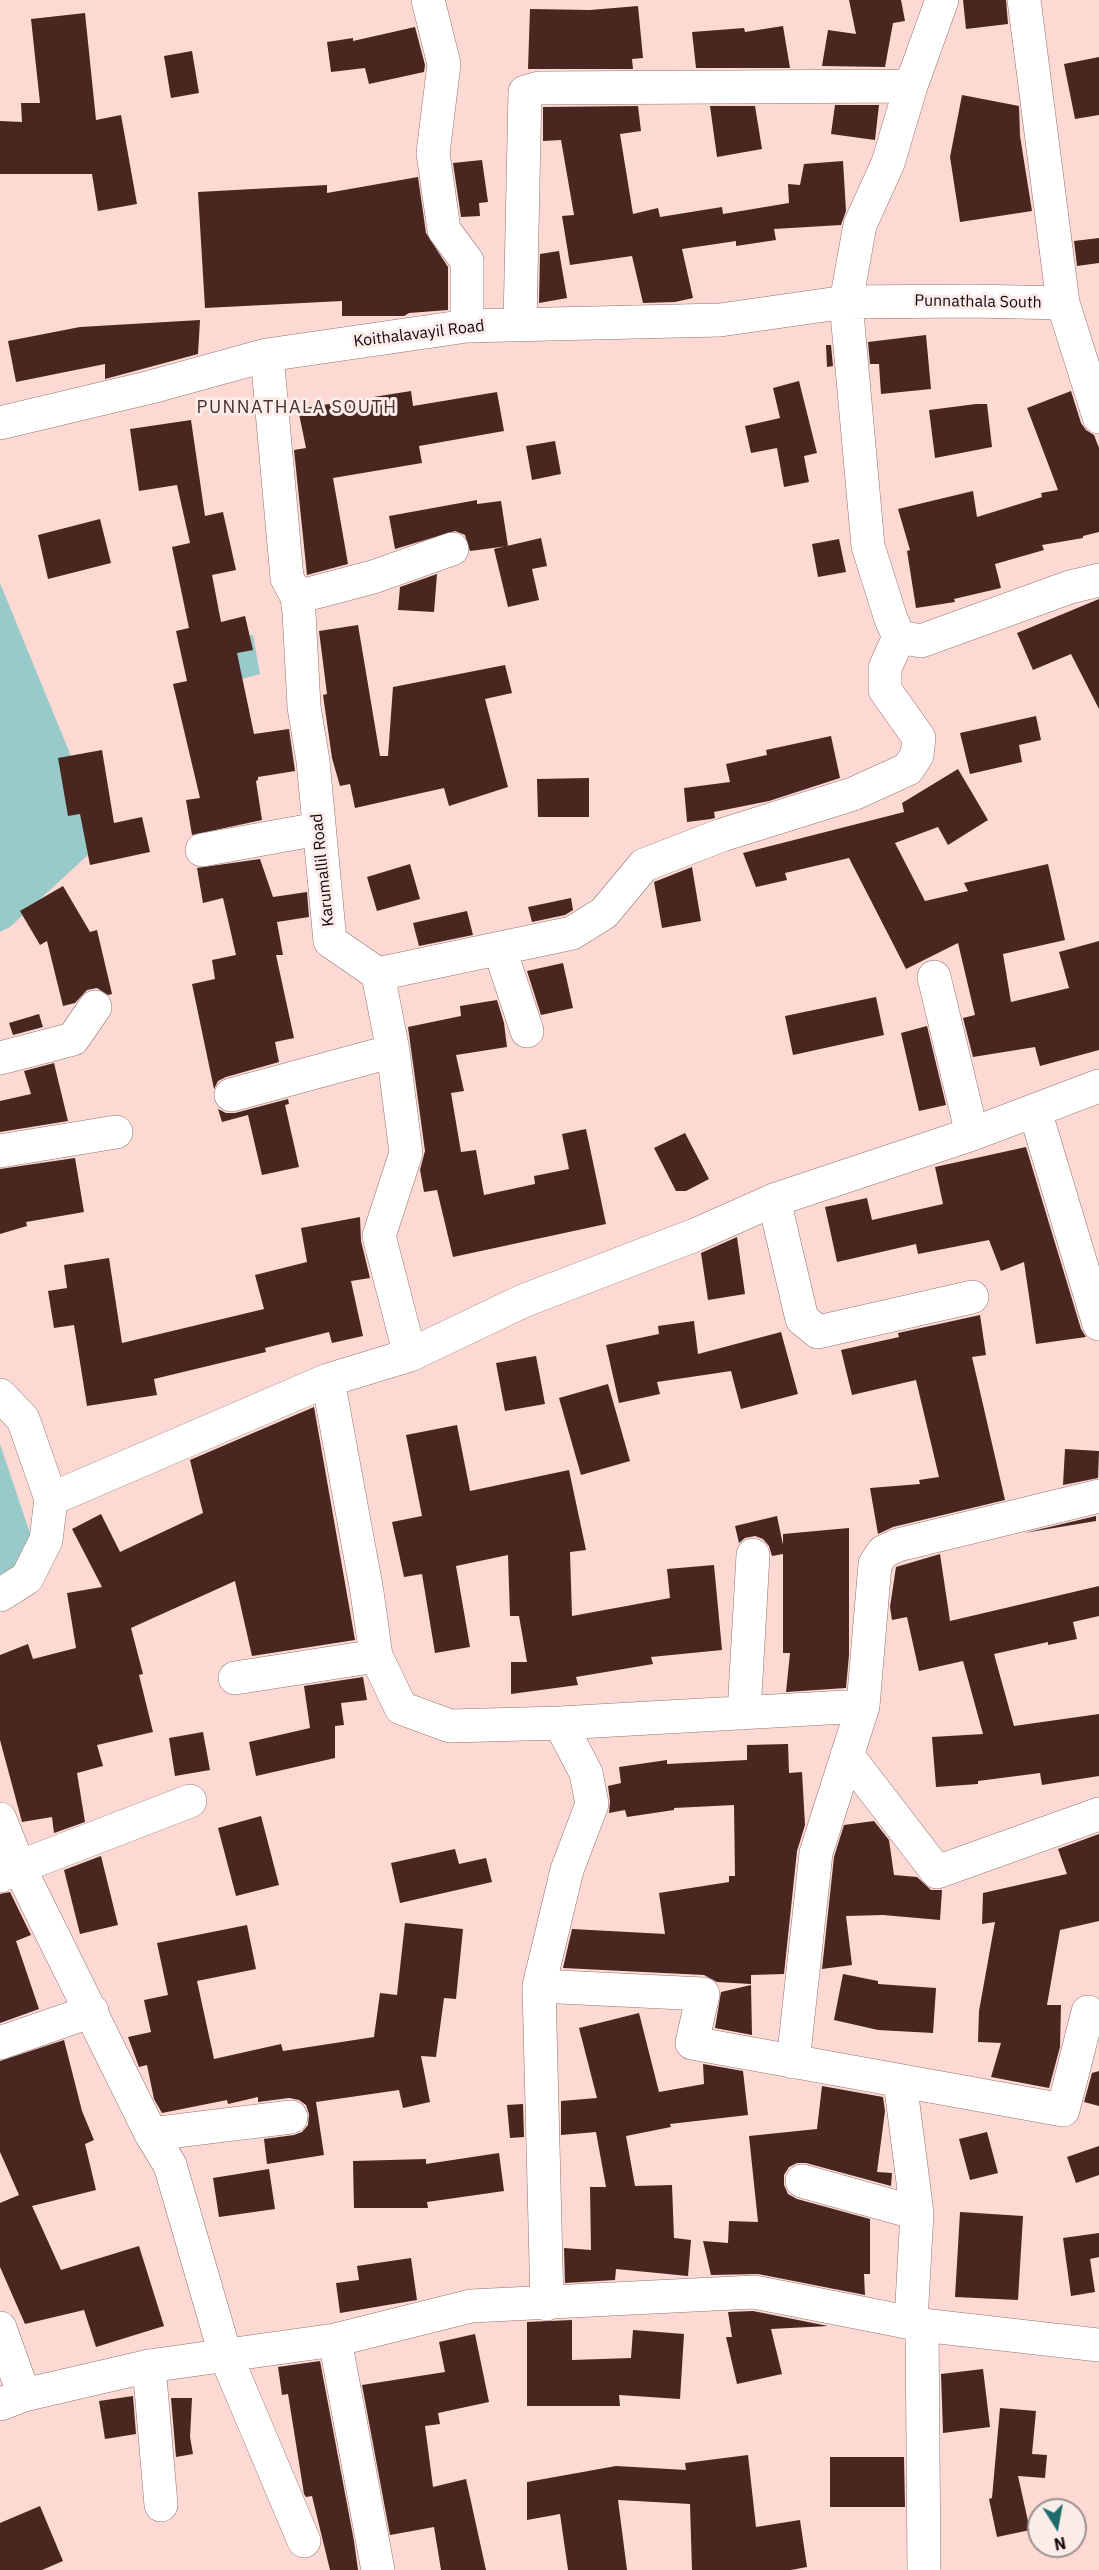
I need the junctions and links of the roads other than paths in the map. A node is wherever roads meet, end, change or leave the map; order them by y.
1 (428, 0) edge
2 (942, 0) edge
3 (1024, 0) edge
4 (911, 86) junction
5 (846, 302) junction
6 (1063, 303) junction
7 (520, 323) junction
8 (467, 326) junction
9 (267, 355) junction
10 (1099, 417) edge
11 (0, 423) edge
12 (452, 549) dead end
13 (1099, 580) edge
14 (297, 597) junction
15 (899, 637) junction
16 (318, 829) junction
17 (202, 850) dead end
18 (500, 950) junction
19 (378, 974) junction
20 (934, 977) dead end
21 (95, 1007) dead end
22 (527, 1031) dead end
23 (393, 1051) junction
24 (0, 1058) edge
25 (1099, 1086) edge
26 (231, 1095) dead end
27 (1035, 1111) junction
28 (116, 1132) dead end
29 (972, 1134) junction
30 (0, 1151) edge
31 (774, 1200) junction
32 (972, 1297) dead end
33 (1099, 1324) edge
34 (410, 1355) junction
35 (328, 1380) junction
36 (0, 1395) edge
37 (1099, 1496) edge
38 (51, 1499) junction
39 (753, 1555) dead end
40 (0, 1594) edge
41 (376, 1656) junction
42 (235, 1678) dead end
43 (863, 1706) junction
44 (744, 1713) junction
45 (560, 1723) junction
46 (847, 1755) junction
47 (190, 1801) dead end
48 (1099, 1814) edge
49 (0, 1819) edge
50 (10, 1871) edge
51 (539, 1986) junction
52 (92, 2011) junction
53 (1088, 2012) dead end
54 (0, 2043) edge
55 (793, 2062) junction
56 (900, 2081) junction
57 (291, 2118) dead end
58 (151, 2134) junction
59 (802, 2181) dead end
60 (917, 2213) junction
61 (547, 2304) junction
62 (916, 2323) junction
63 (0, 2328) edge
64 (335, 2340) junction
65 (1099, 2345) edge
66 (225, 2354) junction
67 (149, 2366) junction
68 (12, 2400) edge
69 (161, 2505) dead end
70 (304, 2541) dead end
71 (378, 2570) edge
72 (924, 2570) edge

1 - 8 street
2 - 4 street
3 - 6 street
4 - 5 street
4 - 7 street
5 - 6 street, Punnathala South
5 - 7 street, Koithalavayil Road
5 - 15 street
6 - 10 street, Punnathala South
7 - 8 street, Koithalavayil Road
8 - 9 street, Koithalavayil Road
9 - 11 street, Koithalavayil Road
9 - 14 street, Karumallil Road
12 - 14 street
13 - 15 street
14 - 16 street, Karumallil Road
15 - 18 street
16 - 17 street
16 - 19 street, Karumallil Road
18 - 19 street
18 - 22 street
19 - 23 street
20 - 29 street
21 - 24 street
23 - 26 street
23 - 34 street
25 - 27 street
27 - 29 street
27 - 33 street
28 - 30 street
29 - 31 street
31 - 32 street
31 - 34 street
34 - 35 street
35 - 38 street
35 - 41 street
36 - 38 street
37 - 43 street
38 - 40 street
39 - 44 street
41 - 42 street
41 - 45 street
43 - 44 street
43 - 46 street
44 - 45 street
45 - 51 street
46 - 48 street
46 - 55 street
47 - 50 street
49 - 50 street
50 - 52 street
51 - 55 street
51 - 61 street
52 - 54 street
52 - 58 street
53 - 56 street
55 - 56 street
56 - 60 street
57 - 58 street
58 - 66 street
59 - 60 street
60 - 62 street
61 - 62 street
61 - 64 street
62 - 65 street
62 - 72 street
63 - 68 street
64 - 66 street
64 - 71 street
66 - 67 street
66 - 70 street
67 - 68 street
67 - 69 street

